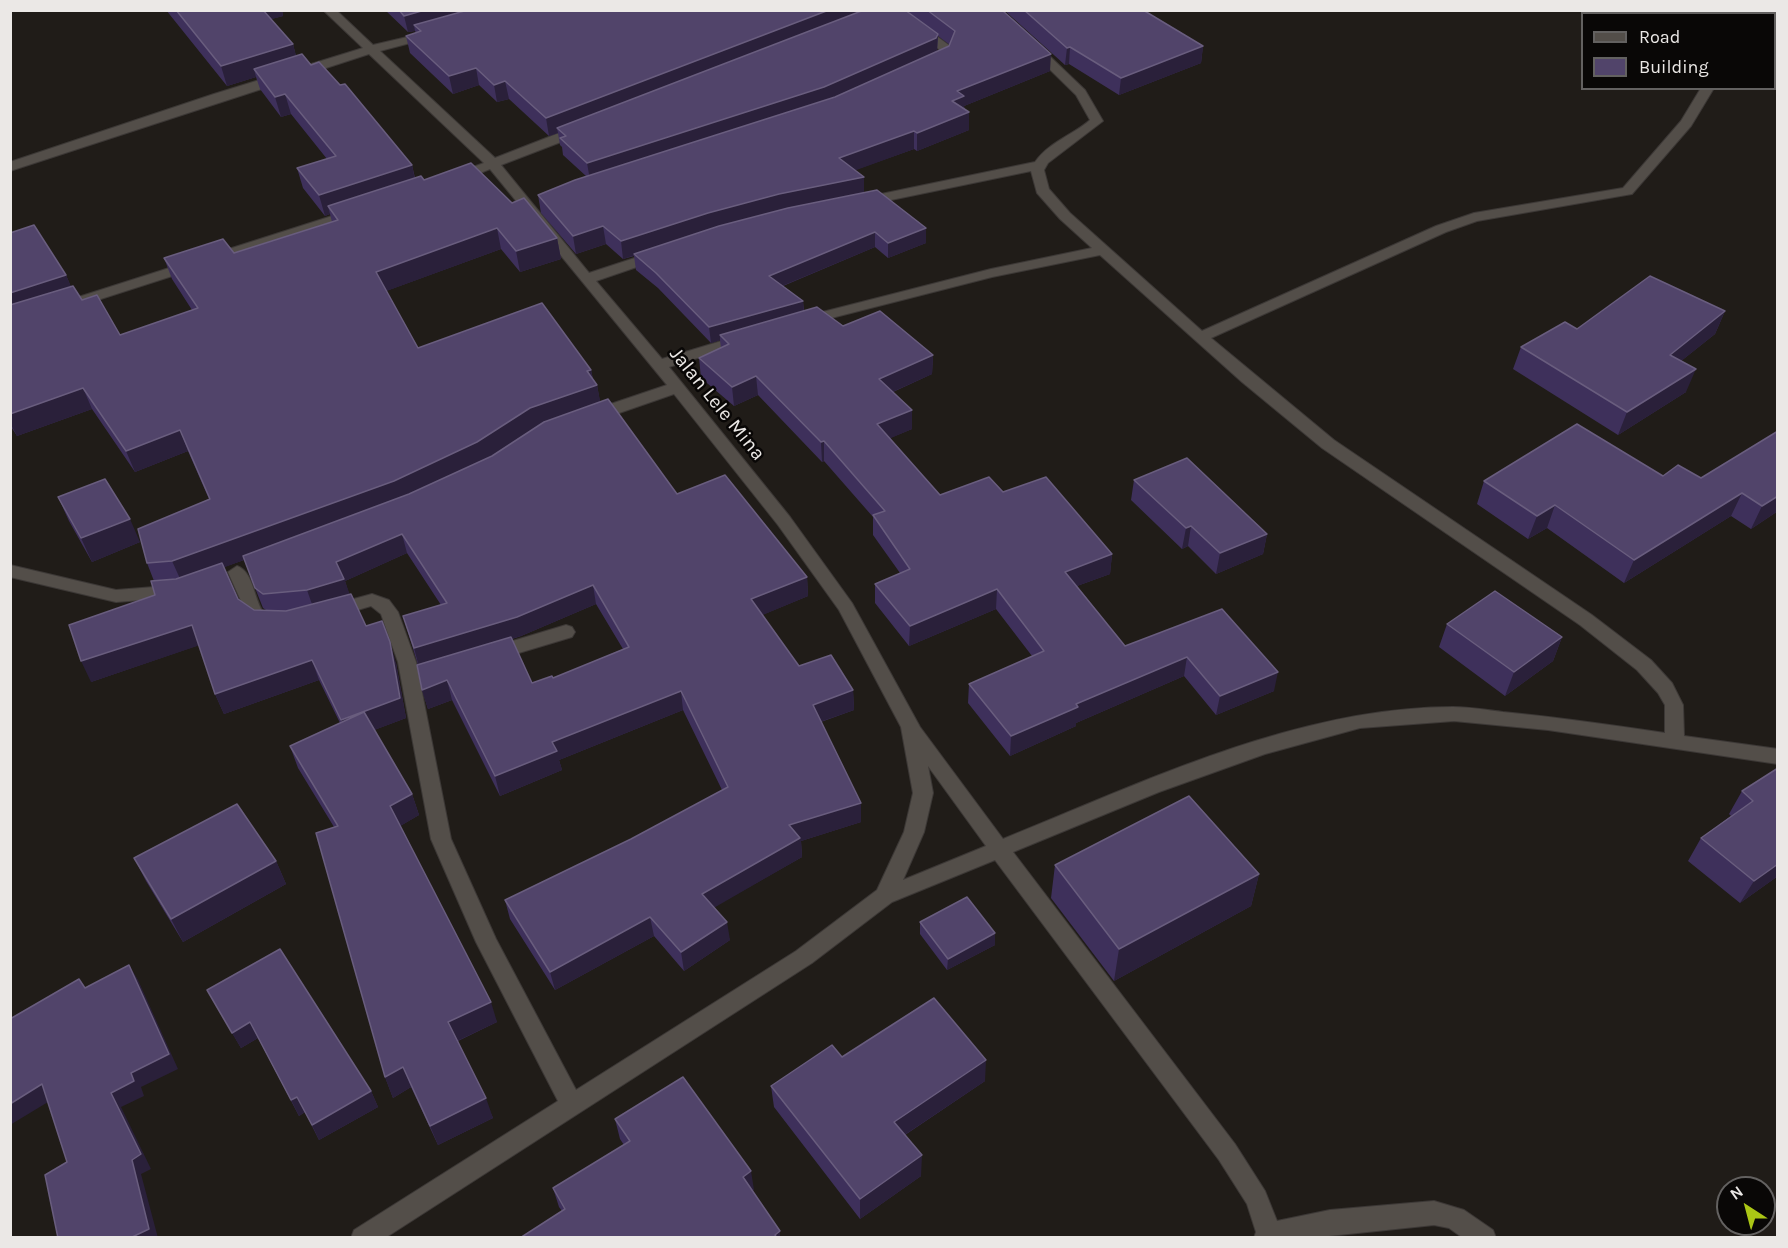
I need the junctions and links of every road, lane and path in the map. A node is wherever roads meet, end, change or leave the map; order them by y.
1 (329, 10) edge
2 (888, 12) edge
3 (444, 30) edge
4 (1023, 37) edge
5 (368, 49) junction
6 (921, 69) edge
7 (1707, 90) edge
8 (590, 126) edge
9 (494, 165) junction
10 (1039, 165) junction
11 (10, 167) edge
12 (440, 184) edge
13 (843, 206) edge
14 (363, 210) edge
15 (672, 250) edge
16 (1103, 250) junction
17 (586, 279) junction
18 (56, 309) edge
19 (795, 324) edge
20 (761, 333) edge
21 (1201, 337) junction
22 (659, 365) junction
23 (677, 387) junction
24 (579, 420) edge
25 (257, 564) edge
26 (10, 571) edge
27 (237, 572) junction
28 (216, 579) edge
29 (195, 587) edge
30 (317, 616) edge
31 (290, 623) edge
32 (566, 632) dead end
33 (477, 659) edge
34 (432, 672) edge
35 (410, 679) junction
36 (910, 727) junction
37 (1675, 741) junction
38 (1778, 758) edge
39 (999, 849) junction
40 (885, 896) junction
41 (572, 1106) junction
42 (1268, 1236) edge
43 (363, 1238) edge
44 (1484, 1238) edge

1 - 5 street, Jalan Lele Mina
2 - 6 street
3 - 5 street
4 - 10 street
5 - 9 street, Jalan Lele Mina
5 - 11 street
7 - 21 street
8 - 9 street
9 - 12 street
9 - 17 street, Jalan Lele Mina
10 - 13 street
10 - 16 street
14 - 18 street
15 - 17 street
16 - 19 street
16 - 21 street
17 - 22 street, Jalan Lele Mina
20 - 22 street
21 - 37 street
22 - 23 street, Jalan Lele Mina
23 - 24 street
23 - 36 street, Jalan Lele Mina
25 - 27 street
26 - 29 street
27 - 28 street
27 - 31 street
30 - 35 street
32 - 33 street
34 - 35 street
35 - 41 street
36 - 39 street
36 - 40 street, Jalan Lele Mina
37 - 38 street
37 - 39 street
39 - 40 street
39 - 42 street
40 - 41 street
41 - 43 street
42 - 44 street

